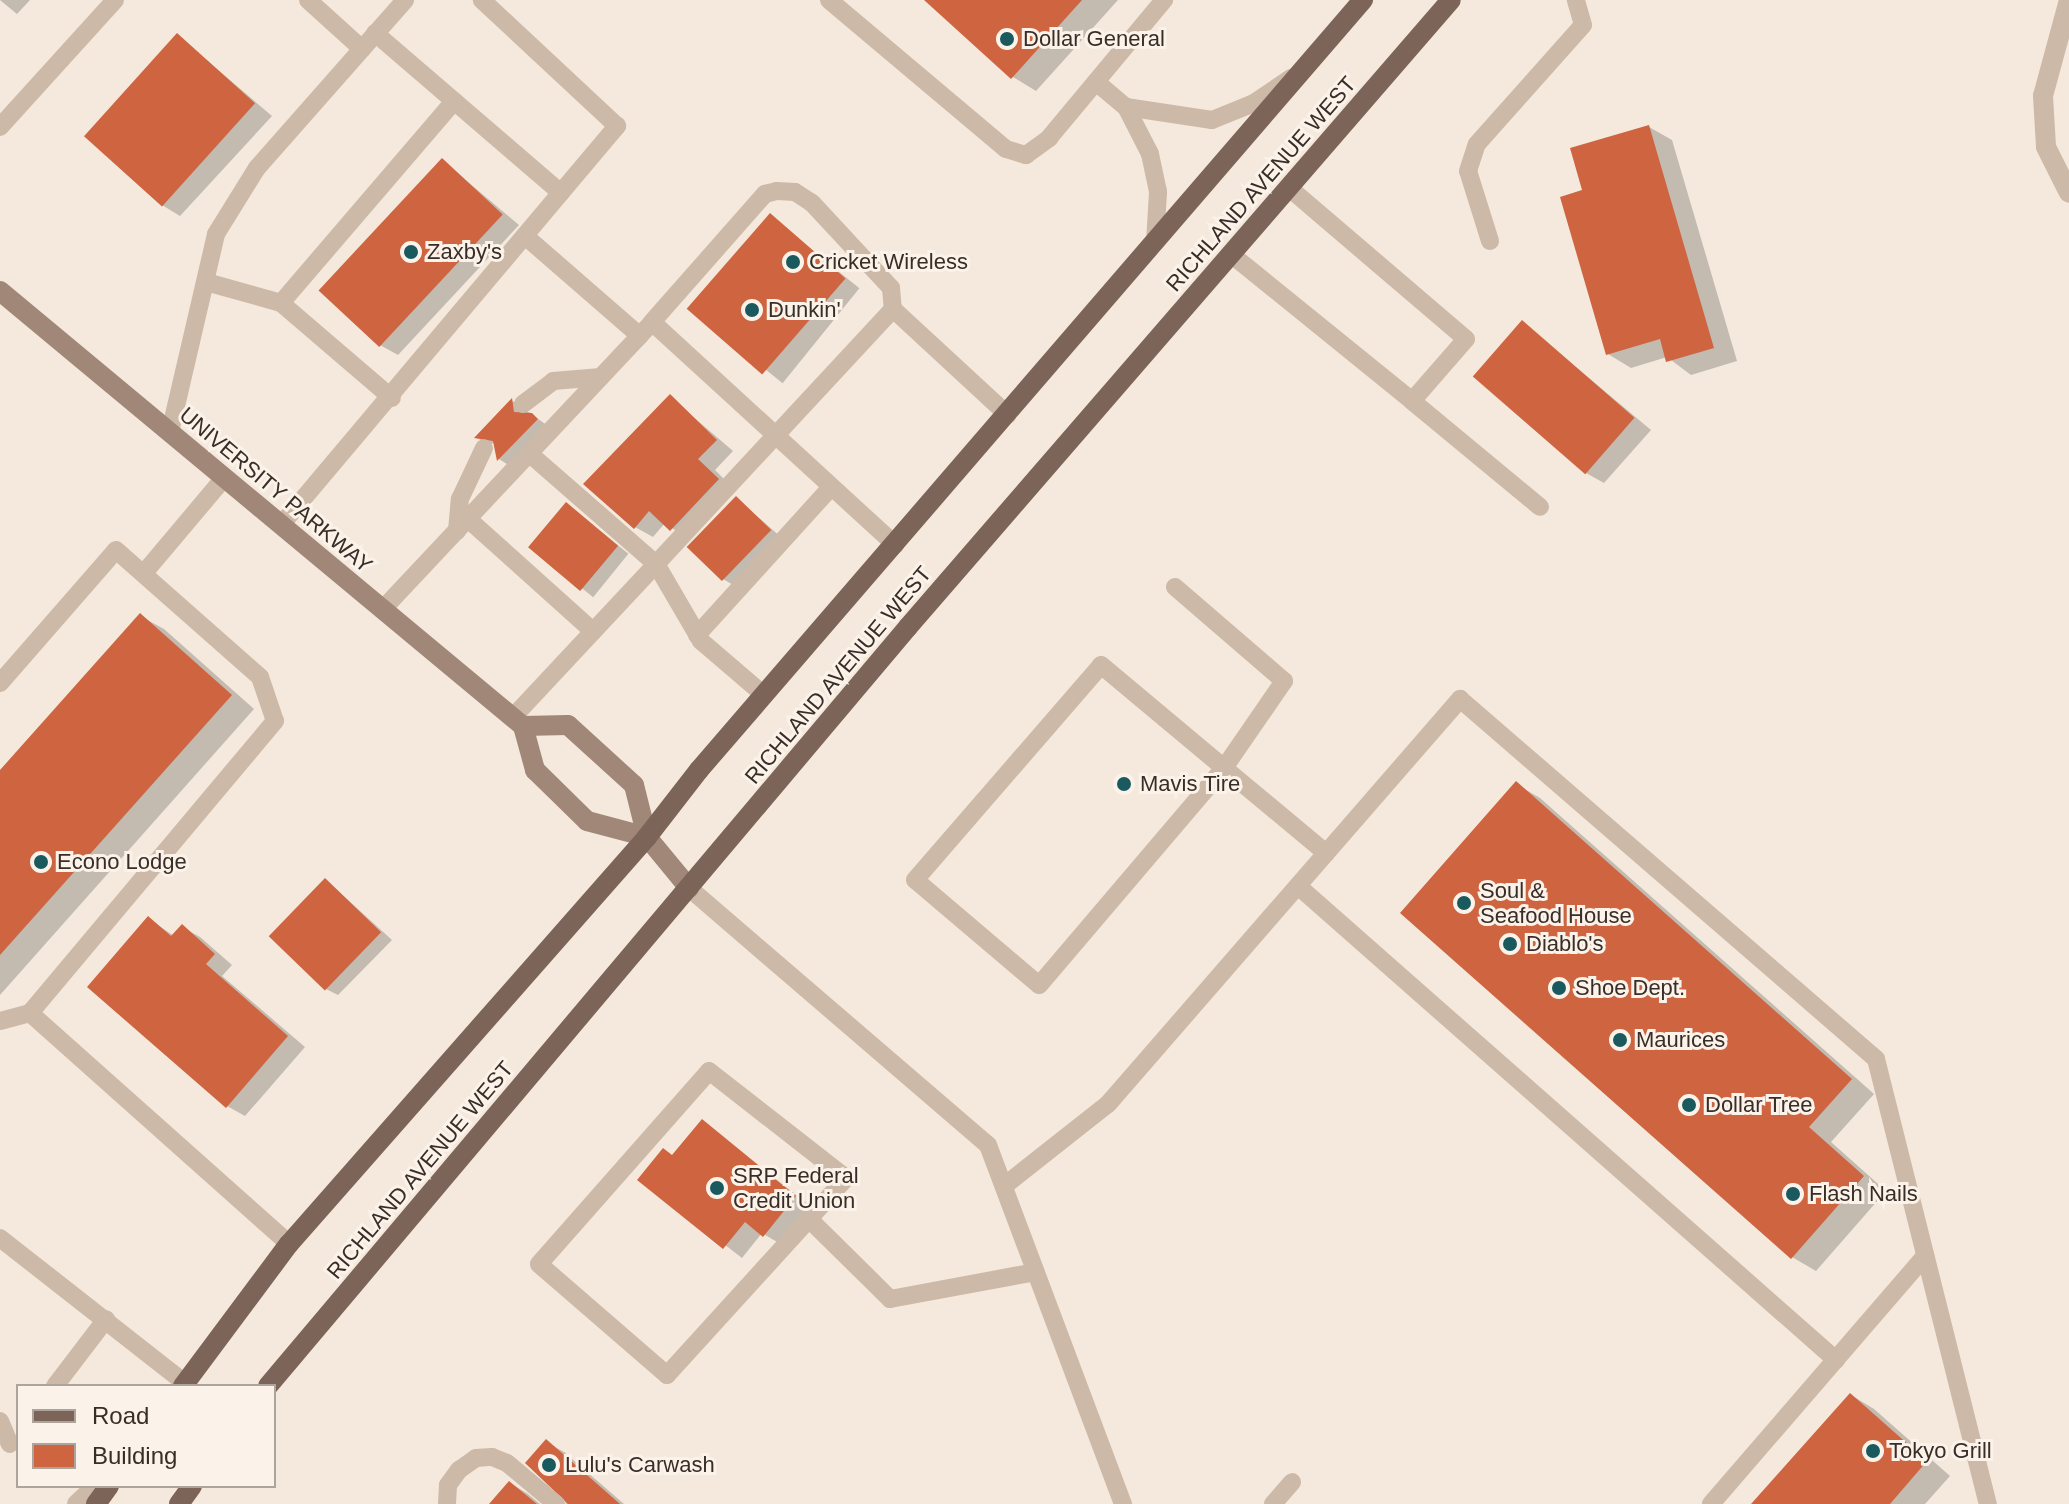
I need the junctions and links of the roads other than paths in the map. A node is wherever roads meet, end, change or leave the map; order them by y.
1 (115, 0) edge
2 (308, 0) edge
3 (405, 0) edge
4 (482, 0) edge
5 (829, 0) edge
6 (1164, 0) edge
7 (1363, 0) edge
8 (1451, 0) edge
9 (1576, 0) edge
10 (2069, 0) edge
11 (375, 33) junction
12 (362, 49) junction
13 (1303, 69) junction
14 (1096, 82) junction
15 (454, 101) junction
16 (1126, 107) junction
17 (0, 127) edge
18 (1289, 188) junction
19 (561, 193) junction
20 (2069, 193) edge
21 (525, 236) junction
22 (1490, 241) dead end
23 (1155, 242) junction
24 (1232, 255) junction
25 (206, 282) junction
26 (0, 291) edge
27 (281, 303) junction
28 (893, 309) junction
29 (646, 329) junction
30 (601, 377) junction
31 (392, 398) junction
32 (1412, 401) junction
33 (523, 404) dead end
34 (1008, 415) junction
35 (170, 432) junction
36 (775, 433) junction
37 (484, 448) dead end
38 (530, 454) junction
39 (224, 478) junction
40 (831, 487) junction
41 (1540, 507) dead end
42 (281, 525) junction
43 (462, 525) junction
44 (895, 545) junction
45 (656, 564) junction
46 (144, 573) junction
47 (1175, 587) dead end
48 (382, 610) junction
49 (593, 631) junction
50 (697, 635) junction
51 (0, 683) edge
52 (764, 695) junction
53 (518, 722) junction
54 (1224, 768) junction
55 (647, 837) junction
56 (1326, 853) junction
57 (1298, 886) junction
58 (689, 888) junction
59 (30, 1013) junction
60 (0, 1021) edge
61 (1004, 1186) junction
62 (809, 1219) junction
63 (0, 1238) edge
64 (289, 1244) junction
65 (1925, 1256) junction
66 (1036, 1272) junction
67 (106, 1319) junction
68 (1836, 1360) junction
69 (57, 1384) edge
70 (183, 1384) edge
71 (185, 1384) edge
72 (270, 1384) edge
73 (0, 1421) edge
74 (9, 1443) edge
75 (1292, 1482) dead end
76 (94, 1488) edge
77 (77, 1504) edge
78 (447, 1504) edge
79 (556, 1504) edge
80 (1123, 1504) edge
81 (1273, 1504) edge
82 (1711, 1504) edge
83 (1988, 1504) edge

1 - 17 lane
2 - 12 lane
3 - 11 lane
4 - 19 lane
5 - 14 lane
6 - 14 lane
7 - 13 main road, RICHLAND AVENUE WEST
8 - 18 main road, RICHLAND AVENUE WEST
9 - 22 lane
10 - 20 street
11 - 12 lane
11 - 15 lane
12 - 25 lane
13 - 16 lane
13 - 23 main road, RICHLAND AVENUE WEST
14 - 16 lane
15 - 19 lane
15 - 27 lane
16 - 23 lane
18 - 24 main road, RICHLAND AVENUE WEST
18 - 32 lane
19 - 21 lane
21 - 29 lane
21 - 31 lane
23 - 34 main road, RICHLAND AVENUE WEST
24 - 32 lane
24 - 58 main road, RICHLAND AVENUE WEST
25 - 27 lane
25 - 35 lane
26 - 35 street, UNIVERSITY PARKWAY
27 - 31 lane
28 - 29 lane
28 - 34 lane
28 - 36 lane
29 - 30 lane
29 - 36 lane
30 - 33 lane
30 - 38 lane
31 - 42 lane
32 - 41 lane
34 - 44 main road, RICHLAND AVENUE WEST
35 - 39 street, UNIVERSITY PARKWAY
36 - 40 lane
36 - 45 lane
37 - 43 lane
38 - 43 lane
38 - 45 lane
39 - 42 street, UNIVERSITY PARKWAY
39 - 46 lane
40 - 44 lane
40 - 50 lane
42 - 48 street, UNIVERSITY PARKWAY
43 - 48 lane
43 - 49 lane
44 - 52 main road, RICHLAND AVENUE WEST
45 - 49 lane
45 - 50 lane
46 - 51 lane
46 - 59 lane
47 - 54 lane
48 - 53 street, UNIVERSITY PARKWAY
49 - 53 lane
50 - 52 lane
52 - 55 main road, RICHLAND AVENUE WEST
53 - 55 street
53 - 55 street
54 - 54 lane
54 - 56 lane
55 - 58 street
55 - 64 main road, RICHLAND AVENUE WEST
56 - 57 lane
56 - 65 lane
57 - 61 lane
57 - 68 lane
58 - 61 lane
58 - 72 main road, RICHLAND AVENUE WEST
59 - 60 lane
59 - 64 lane
61 - 66 lane
62 - 62 lane
62 - 66 lane
63 - 67 lane
64 - 71 main road, RICHLAND AVENUE WEST
65 - 68 lane
65 - 83 lane
66 - 80 lane
67 - 69 lane
67 - 70 lane
68 - 82 lane
73 - 74 lane
75 - 81 lane
76 - 77 street
78 - 79 lane

